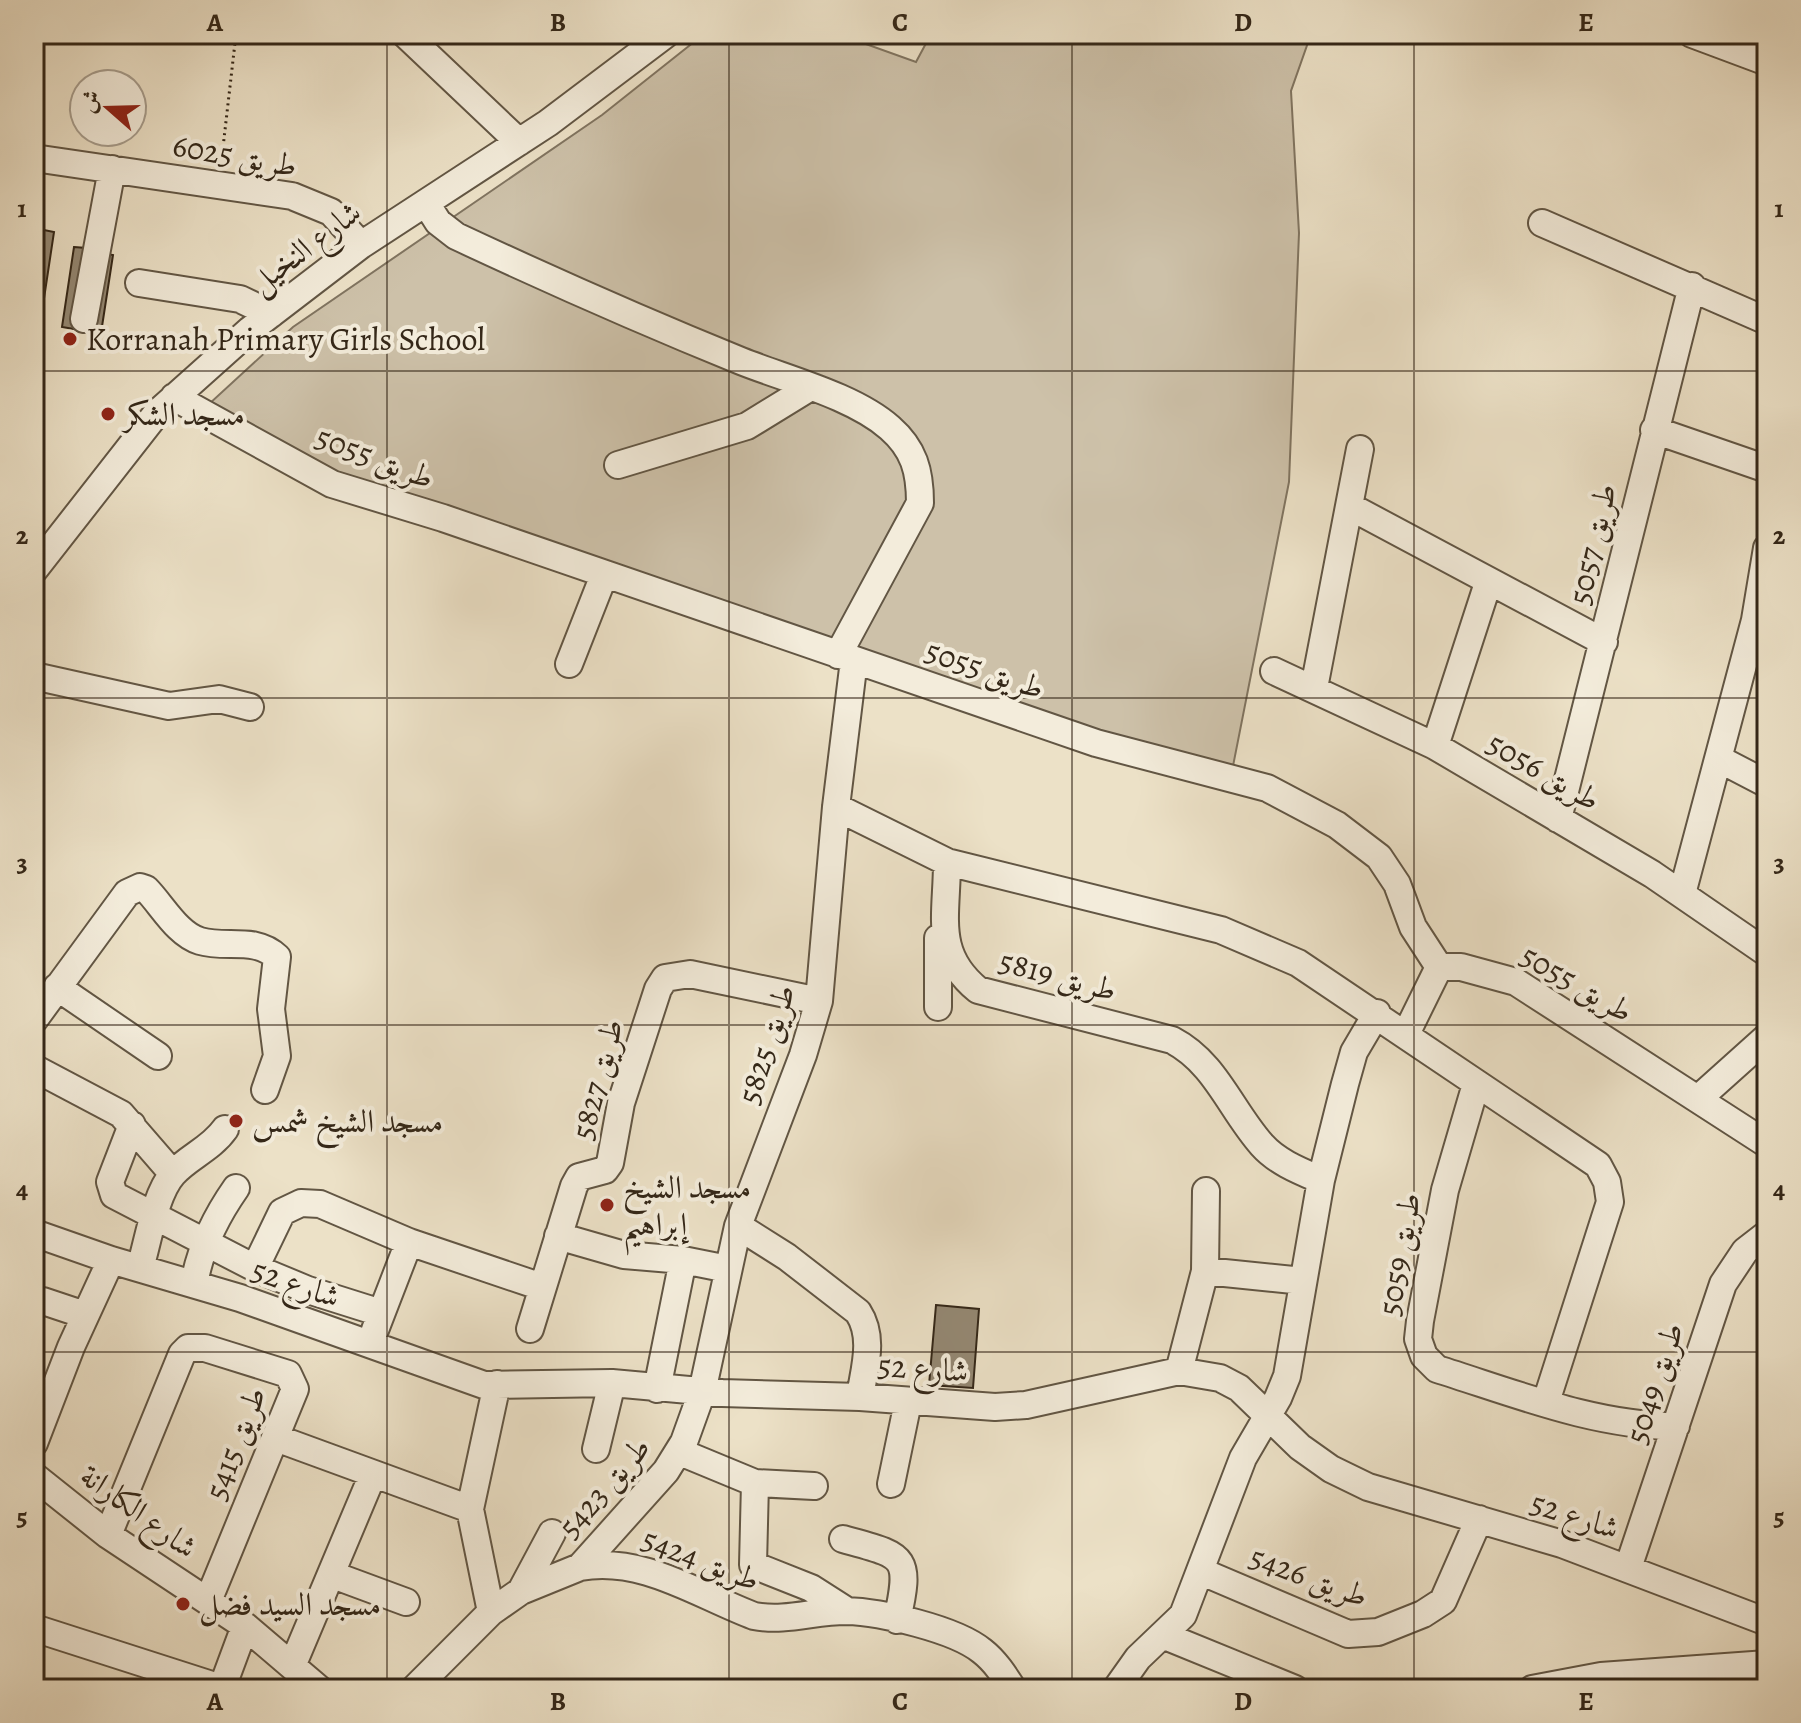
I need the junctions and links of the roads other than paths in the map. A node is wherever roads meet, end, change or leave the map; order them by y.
1 (405, 34) edge
2 (666, 34) edge
3 (1692, 34) edge
4 (1767, 62) edge
5 (519, 142) junction
6 (34, 158) edge
7 (112, 169) junction
8 (426, 203) junction
9 (1542, 223) dead end
10 (361, 245) junction
11 (139, 283) dead end
12 (1692, 286) junction
13 (271, 314) junction
14 (84, 319) dead end
15 (1767, 321) edge
16 (809, 388) junction
17 (174, 397) junction
18 (1654, 430) junction
19 (1360, 449) dead end
20 (618, 465) dead end
21 (1767, 469) edge
22 (1349, 506) junction
23 (1767, 548) edge
24 (34, 570) edge
25 (604, 575) junction
26 (1488, 583) junction
27 (1761, 624) edge
28 (1604, 642) junction
29 (846, 658) junction
30 (569, 664) dead end
31 (1274, 671) dead end
32 (34, 676) edge
33 (1314, 688) junction
34 (250, 707) dead end
35 (1435, 746) junction
36 (1719, 759) junction
37 (1767, 784) edge
38 (836, 807) junction
39 (1558, 819) junction
40 (942, 860) junction
41 (1682, 894) junction
42 (1767, 953) edge
43 (1439, 967) junction
44 (57, 987) junction
45 (819, 1001) junction
46 (938, 1007) dead end
47 (1377, 1013) junction
48 (34, 1020) edge
49 (1406, 1034) junction
50 (1767, 1037) edge
51 (158, 1056) dead end
52 (34, 1068) edge
53 (1476, 1084) junction
54 (265, 1090) dead end
55 (1699, 1098) junction
56 (132, 1125) junction
57 (225, 1129) dead end
58 (1767, 1144) edge
59 (173, 1174) junction
60 (1321, 1180) junction
61 (236, 1188) dead end
62 (1206, 1191) dead end
63 (156, 1215) junction
64 (738, 1226) junction
65 (34, 1233) edge
66 (1767, 1234) edge
67 (558, 1236) junction
68 (409, 1242) junction
69 (206, 1243) junction
70 (111, 1260) junction
71 (683, 1260) junction
72 (140, 1268) junction
73 (255, 1268) junction
74 (728, 1269) junction
75 (1205, 1271) junction
76 (1303, 1281) junction
77 (194, 1284) junction
78 (542, 1287) junction
79 (43, 1301) dead end
80 (381, 1313) junction
81 (85, 1315) junction
82 (530, 1329) dead end
83 (370, 1345) junction
84 (1179, 1371) junction
85 (612, 1383) junction
86 (497, 1384) junction
87 (657, 1389) junction
88 (702, 1392) junction
89 (860, 1397) junction
90 (908, 1402) junction
91 (1546, 1402) junction
92 (1267, 1416) junction
93 (1676, 1426) junction
94 (276, 1438) junction
95 (34, 1443) edge
96 (596, 1449) dead end
97 (680, 1452) junction
98 (373, 1474) junction
99 (34, 1476) edge
100 (755, 1483) junction
101 (891, 1484) dead end
102 (814, 1486) dead end
103 (470, 1509) junction
104 (1479, 1519) junction
105 (552, 1533) dead end
106 (108, 1535) junction
107 (843, 1539) dead end
108 (580, 1567) junction
109 (1628, 1568) junction
110 (1200, 1571) junction
111 (333, 1575) junction
112 (521, 1591) junction
113 (208, 1601) junction
114 (406, 1602) dead end
115 (847, 1611) junction
116 (491, 1612) junction
117 (897, 1620) junction
118 (1767, 1622) edge
119 (245, 1626) junction
120 (34, 1628) edge
121 (1165, 1636) junction
122 (293, 1664) junction
123 (1767, 1664) edge
124 (157, 1679) edge
125 (1601, 1682) edge
126 (223, 1689) edge
127 (319, 1689) edge
128 (414, 1689) edge
129 (1013, 1689) edge
130 (1116, 1689) edge
131 (1295, 1689) edge
132 (1532, 1689) edge

1 - 5 street
2 - 5 street, شارع النخيل
3 - 4 street
5 - 8 street, شارع النخيل
6 - 7 street, طريق 6025
7 - 10 street, طريق 6025
7 - 14 street
8 - 10 street, شارع النخيل
8 - 16 street
9 - 12 street
10 - 13 street, شارع النخيل
11 - 13 street
12 - 15 street
12 - 18 street, طريق 5057
13 - 17 street, شارع النخيل
16 - 20 street
16 - 29 street
17 - 24 street, شارع النخيل
17 - 25 street, طريق 5055
18 - 21 street
18 - 28 street, طريق 5057
19 - 22 street
22 - 26 street
22 - 33 street
23 - 27 street
25 - 29 street, طريق 5055
25 - 30 street
26 - 28 street
26 - 35 street
27 - 36 street
28 - 39 street, طريق 5057
29 - 38 street, طريق 5825
29 - 43 street, طريق 5055
31 - 33 street, طريق 5056
32 - 34 street
33 - 35 street, طريق 5056
35 - 39 street, طريق 5056
36 - 37 street
36 - 41 street
38 - 40 street
38 - 45 street, طريق 5825
39 - 41 street, طريق 5056
40 - 46 street
40 - 47 street
40 - 60 street, طريق 5819
41 - 42 street, طريق 5056
43 - 49 street
43 - 55 street, طريق 5055
44 - 48 street
44 - 51 street
44 - 54 street
45 - 64 street, طريق 5825
45 - 67 street, طريق 5827
47 - 49 street
47 - 60 street
49 - 53 street
50 - 55 street
52 - 56 street
53 - 91 street
53 - 91 street, طريق 5059
55 - 58 street, طريق 5055
56 - 59 street
56 - 63 street
57 - 59 street
59 - 63 street
60 - 76 street
61 - 69 street
62 - 75 street
63 - 69 street
63 - 72 street
64 - 74 street, طريق 5825
64 - 89 street
65 - 70 street, شارع 52
66 - 93 street, طريق 5049
67 - 71 street
67 - 78 street, طريق 5827
68 - 73 street
68 - 78 street
68 - 80 street
69 - 73 street
69 - 77 street
70 - 72 street, شارع 52
70 - 81 street
71 - 74 street
71 - 87 street
72 - 77 street, شارع 52
73 - 80 street
74 - 88 street, طريق 5825
75 - 76 street
75 - 84 street
76 - 92 street
77 - 83 street, شارع 52
78 - 82 street, طريق 5827
79 - 81 street
80 - 83 street
81 - 95 street
83 - 86 street, شارع 52
84 - 90 street, شارع 52
84 - 92 street, شارع 52
85 - 86 street, شارع 52
85 - 87 street, شارع 52
85 - 96 street, طريق 5423
86 - 103 street
87 - 88 street, شارع 52
88 - 89 street, شارع 52
88 - 97 street, طريق 5423
89 - 90 street, شارع 52
90 - 101 street
91 - 93 street, طريق 5059
92 - 104 street, شارع 52
92 - 110 street
93 - 109 street, طريق 5049
94 - 98 street
94 - 106 street, طريق 5415
94 - 113 street, طريق 5415
97 - 100 street
97 - 108 street, طريق 5423
98 - 103 street
98 - 111 street
99 - 106 street, شارع الكارانة
100 - 102 street
100 - 115 street
103 - 116 street
104 - 109 street, شارع 52
104 - 110 street, طريق 5426
105 - 112 street, طريق 5423
106 - 113 street, شارع الكارانة
107 - 117 street
108 - 112 street, طريق 5423
108 - 115 street, طريق 5424
109 - 118 street, شارع 52
110 - 121 street
111 - 114 street
111 - 122 street
112 - 116 street, طريق 5423
113 - 119 street, شارع الكارانة
115 - 117 street, طريق 5424
116 - 128 street, طريق 5423
117 - 129 street, طريق 5424
119 - 122 street, شارع الكارانة
119 - 126 street
120 - 124 street
121 - 130 street
121 - 131 street
122 - 127 street, شارع الكارانة
123 - 125 street
124 - 126 street
125 - 132 street

